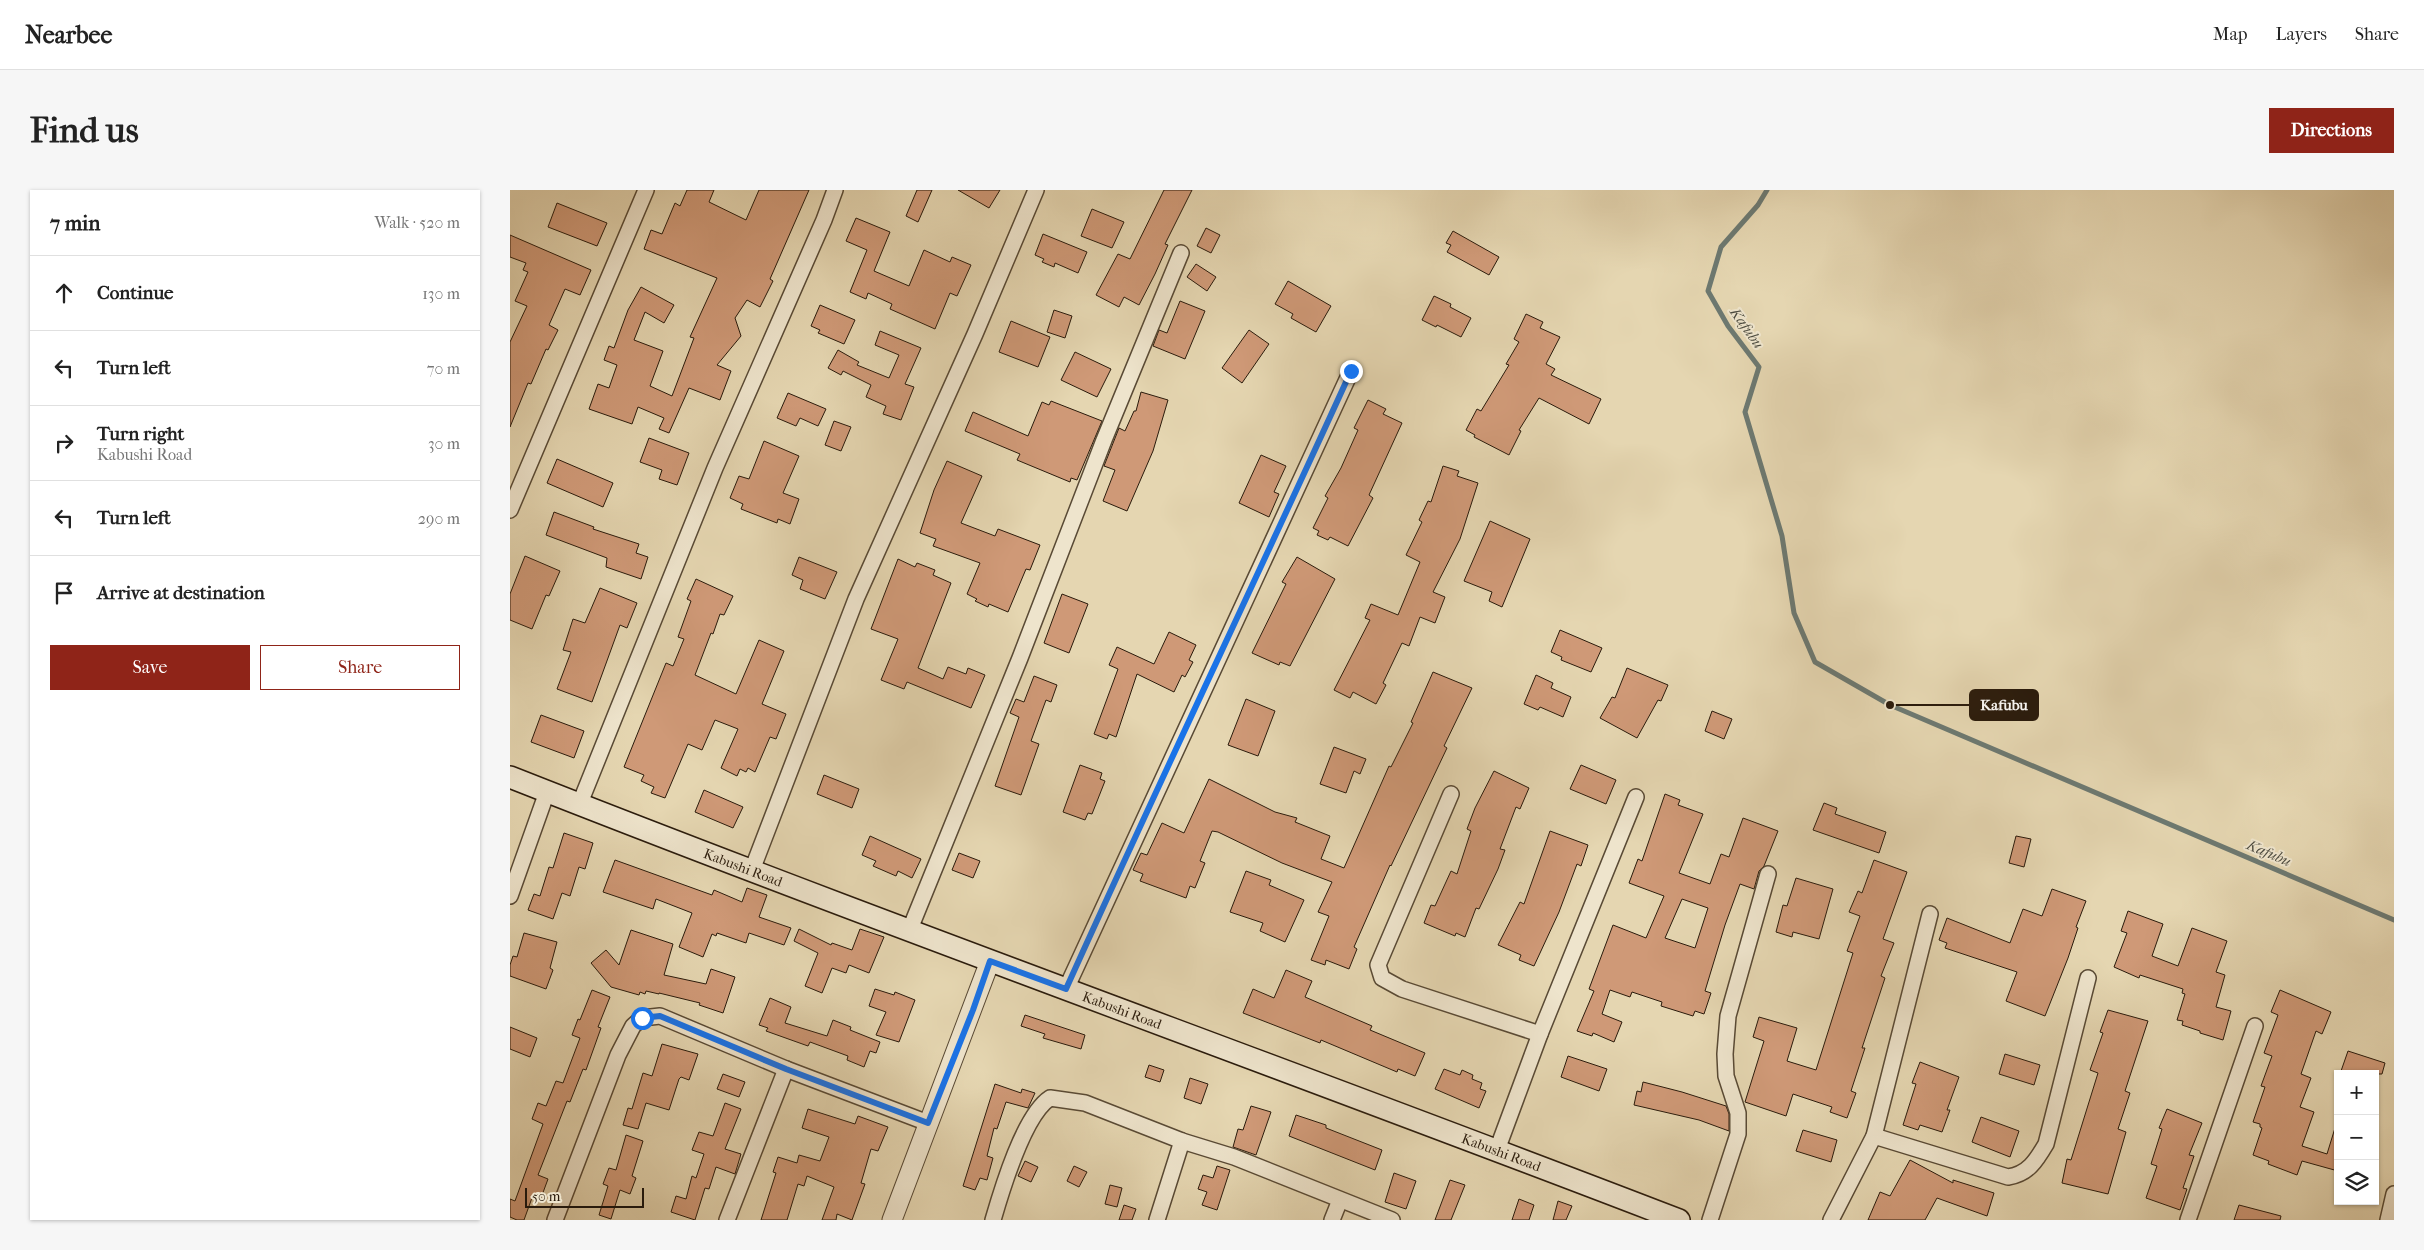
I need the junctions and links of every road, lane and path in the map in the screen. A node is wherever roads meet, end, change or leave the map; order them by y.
1 (646, 190) edge
2 (835, 190) edge
3 (1036, 190) edge
4 (1181, 254) dead end
5 (1351, 371) dead end
6 (510, 510) edge
7 (510, 777) edge
8 (547, 792) junction
9 (1451, 794) dead end
10 (1636, 797) dead end
11 (580, 803) junction
12 (752, 870) junction
13 (1768, 874) dead end
14 (510, 896) edge
15 (1930, 914) dead end
16 (910, 929) junction
17 (990, 961) junction
18 (2088, 978) dead end
19 (1066, 989) junction
20 (2255, 1026) dead end
21 (1540, 1034) junction
22 (786, 1069) junction
23 (928, 1123) junction
24 (1874, 1136) junction
25 (1182, 1141) junction
26 (1497, 1150) junction
27 (2394, 1194) edge
28 (1340, 1200) junction
29 (555, 1220) edge
30 (727, 1220) edge
31 (892, 1220) edge
32 (993, 1220) edge
33 (1157, 1220) edge
34 (1332, 1220) edge
35 (1392, 1220) edge
36 (1679, 1220) edge
37 (1710, 1220) edge
38 (1831, 1220) edge
39 (2188, 1220) edge
40 (2388, 1220) edge

1 - 6 street
2 - 11 street
3 - 12 street
4 - 16 street
5 - 19 street
7 - 8 main road, Kabushi Road
8 - 11 main road, Kabushi Road
8 - 14 street
9 - 21 street
10 - 21 street
11 - 12 main road, Kabushi Road
12 - 16 main road, Kabushi Road
13 - 37 street
15 - 24 street
16 - 17 main road, Kabushi Road
17 - 19 main road, Kabushi Road
17 - 23 street
18 - 24 street
19 - 26 main road, Kabushi Road
20 - 39 street
21 - 26 street
22 - 23 street
22 - 29 street
22 - 30 street
23 - 31 street
24 - 38 street
25 - 28 street
25 - 32 street
25 - 33 street
26 - 36 main road, Kabushi Road
27 - 40 street
28 - 34 street
28 - 35 street

